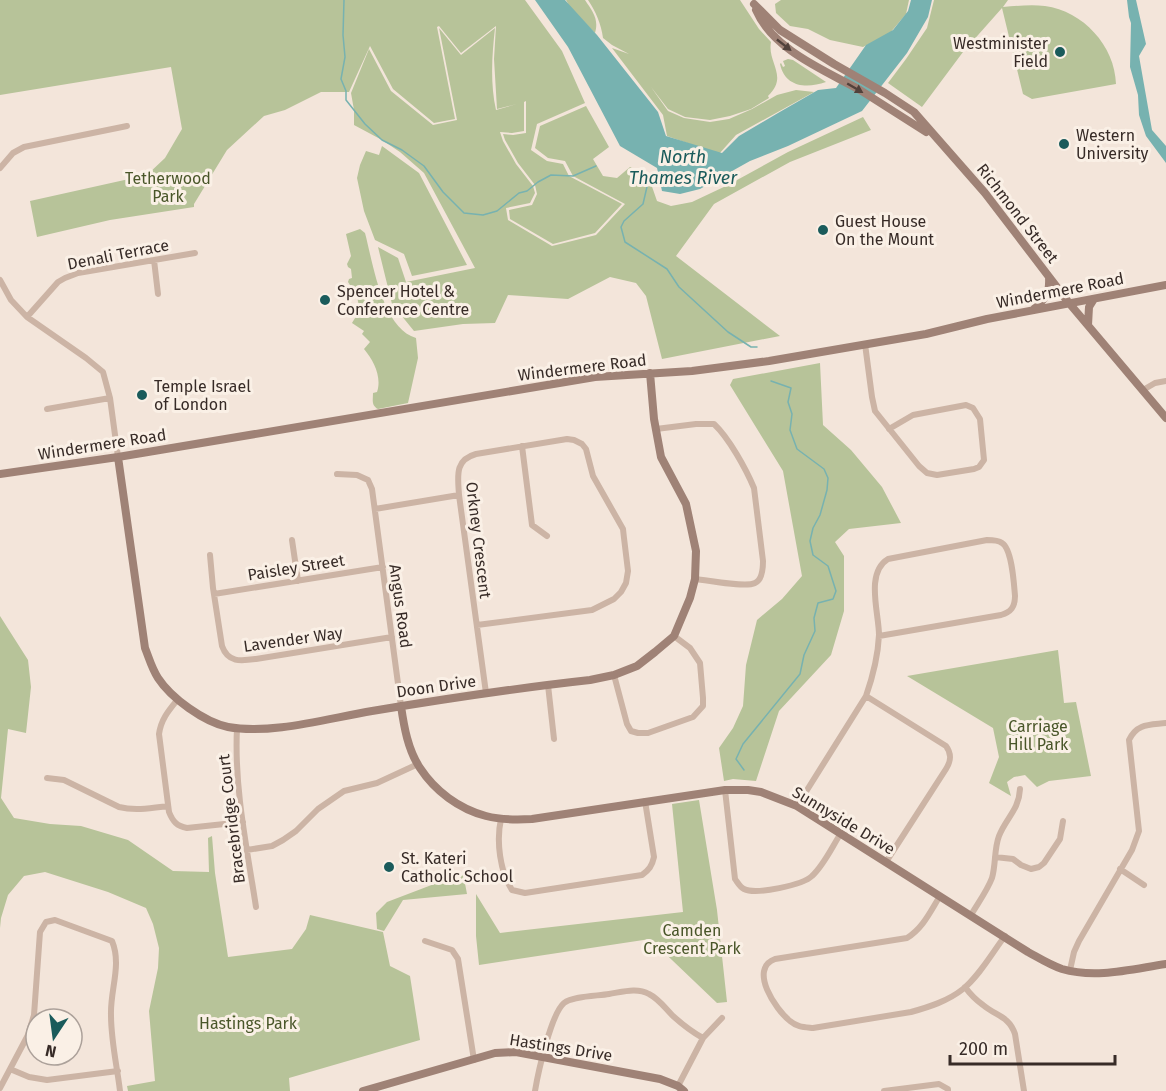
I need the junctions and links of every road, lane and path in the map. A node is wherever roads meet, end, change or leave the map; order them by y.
1 (753, 2) edge
2 (127, 126) dead end
3 (937, 138) junction
4 (0, 168) edge
5 (195, 253) dead end
6 (154, 260) junction
7 (1048, 276) junction
8 (0, 280) edge
9 (1166, 285) edge
10 (158, 294) dead end
11 (1094, 299) junction
12 (1069, 303) junction
13 (1033, 310) junction
14 (27, 317) junction
15 (1088, 326) junction
16 (865, 344) junction
17 (650, 373) junction
18 (1166, 381) edge
19 (1143, 390) junction
20 (110, 398) junction
21 (47, 409) dead end
22 (1166, 418) edge
23 (656, 429) junction
24 (890, 429) junction
25 (522, 446) junction
26 (118, 457) junction
27 (0, 474) edge
28 (337, 474) dead end
29 (459, 495) junction
30 (375, 509) junction
31 (547, 536) dead end
32 (292, 540) dead end
33 (210, 555) dead end
34 (382, 567) junction
35 (695, 579) junction
36 (298, 580) junction
37 (214, 594) junction
38 (477, 625) junction
39 (674, 636) junction
40 (879, 636) junction
41 (392, 638) junction
42 (614, 675) junction
43 (548, 685) junction
44 (486, 693) junction
45 (866, 696) junction
46 (178, 699) junction
47 (401, 706) junction
48 (1166, 723) edge
49 (237, 728) junction
50 (554, 739) dead end
51 (418, 764) junction
52 (47, 778) dead end
53 (1020, 789) dead end
54 (725, 790) junction
55 (645, 801) junction
56 (168, 806) junction
57 (797, 806) junction
58 (501, 819) junction
59 (1063, 821) dead end
60 (243, 822) junction
61 (841, 834) junction
62 (247, 850) junction
63 (995, 857) junction
64 (886, 862) junction
65 (1120, 869) junction
66 (1144, 885) dead end
67 (940, 896) junction
68 (255, 907) dead end
69 (971, 915) junction
70 (1005, 936) junction
71 (425, 940) dead end
72 (1166, 964) edge
73 (1070, 970) junction
74 (965, 987) junction
75 (722, 1018) dead end
76 (703, 1038) junction
77 (543, 1056) junction
78 (474, 1059) junction
79 (10, 1069) junction
80 (118, 1071) junction
81 (0, 1088) edge
82 (681, 1088) edge
83 (120, 1091) edge
84 (363, 1091) edge
85 (535, 1091) edge
86 (884, 1091) edge
87 (948, 1091) edge
88 (1024, 1091) edge

1 - 3 street, Richmond Street
1 -> 3 street, Richmond Street
2 - 4 street
3 - 7 street, Richmond Street
5 - 6 street, Denali Terrace
6 - 10 street
6 - 14 street, Denali Terrace
7 - 12 street, Richmond Street
7 - 13 street
8 - 14 street
9 - 11 street, Windermere Road
11 - 12 street, Windermere Road
11 - 15 street
12 - 13 street, Windermere Road
12 - 15 street, Richmond Street
13 - 16 street, Windermere Road
14 - 20 street
15 - 19 street, Richmond Street
16 - 17 street, Windermere Road
16 - 24 street
17 - 23 street, Doon Drive
17 - 26 street, Windermere Road
18 - 19 street
19 - 22 street, Richmond Street
20 - 21 street
20 - 26 street
23 - 35 street, Doon Drive
23 - 35 street
24 - 24 street
25 - 29 street, Orkney Crescent
25 - 31 street
25 - 38 street, Orkney Crescent
26 - 27 street, Windermere Road
26 - 46 street, Doon Drive
28 - 30 street, Angus Road
29 - 30 street
29 - 38 street, Orkney Crescent
30 - 34 street, Angus Road
32 - 36 street
33 - 37 street
34 - 36 street, Paisley Street
34 - 41 street, Angus Road
35 - 39 street, Doon Drive
36 - 37 street, Paisley Street
37 - 41 street, Lavender Way
38 - 44 street, Orkney Crescent
39 - 42 street, Doon Drive
39 - 42 street
40 - 40 street
40 - 45 street
41 - 47 street, Angus Road
42 - 43 street, Doon Drive
43 - 44 street, Doon Drive
43 - 50 street
44 - 47 street, Doon Drive
45 - 57 street
45 - 64 street
46 - 49 street, Doon Drive
46 - 56 street
47 - 49 street, Doon Drive
47 - 51 street, Sunnyside Drive
48 - 65 street
49 - 60 street, Bracebridge Court
51 - 58 street, Sunnyside Drive
51 - 62 street
52 - 56 street
53 - 63 street
54 - 55 street, Sunnyside Drive
54 - 57 street, Sunnyside Drive
54 - 61 street
55 - 58 street, Sunnyside Drive
55 - 58 street
56 - 60 street
57 - 61 street, Sunnyside Drive
59 - 63 street
60 - 62 street, Bracebridge Court
61 - 64 street, Sunnyside Drive
62 - 68 street, Bracebridge Court
63 - 69 street
64 - 67 street, Sunnyside Drive
65 - 66 street
65 - 73 street
67 - 69 street, Sunnyside Drive
67 - 74 street
69 - 70 street, Sunnyside Drive
70 - 73 street, Sunnyside Drive
70 - 74 street
71 - 78 street
72 - 73 street, Sunnyside Drive
74 - 88 street
75 - 76 street
76 - 77 street
76 - 82 street
77 - 78 street, Hastings Drive
77 - 82 street, Hastings Drive
77 - 85 street
78 - 84 street, Hastings Drive
79 - 80 street
79 - 80 street
79 - 81 street
80 - 83 street
86 - 87 street

